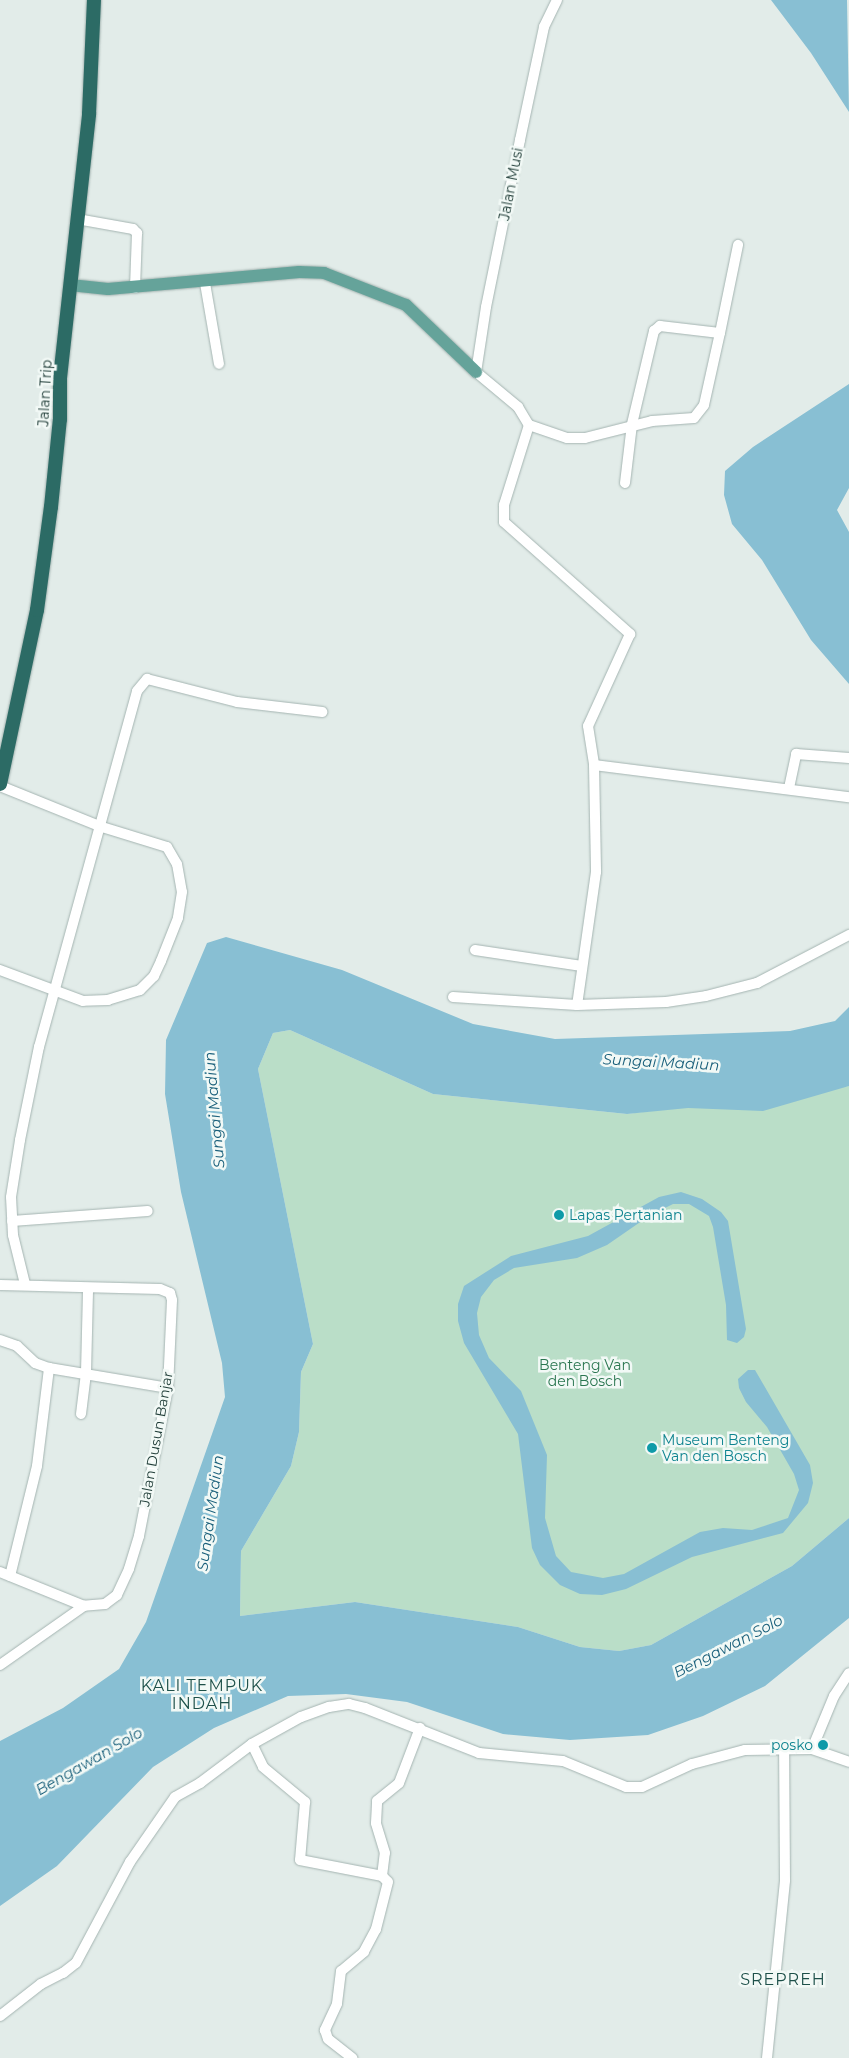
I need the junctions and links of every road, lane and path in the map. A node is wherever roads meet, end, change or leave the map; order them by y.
1 (94, 0) edge
2 (557, 0) edge
3 (77, 219) junction
4 (738, 245) dead end
5 (204, 283) junction
6 (70, 284) junction
7 (135, 288) junction
8 (720, 333) junction
9 (219, 364) dead end
10 (476, 372) junction
11 (632, 424) junction
12 (529, 425) junction
13 (625, 484) dead end
14 (322, 712) dead end
15 (849, 758) edge
16 (594, 765) junction
17 (0, 785) edge
18 (789, 788) junction
19 (849, 796) edge
20 (102, 827) junction
21 (849, 935) edge
22 (475, 950) dead end
23 (582, 966) junction
24 (0, 970) edge
25 (54, 991) junction
26 (453, 997) dead end
27 (577, 1005) junction
28 (148, 1211) dead end
29 (12, 1221) junction
30 (25, 1284) junction
31 (0, 1285) edge
32 (88, 1289) junction
33 (0, 1340) edge
34 (49, 1368) junction
35 (86, 1373) junction
36 (168, 1388) junction
37 (81, 1414) dead end
38 (5, 1574) edge
39 (84, 1606) junction
40 (0, 1665) edge
41 (849, 1673) edge
42 (420, 1728) junction
43 (252, 1744) junction
44 (784, 1748) junction
45 (812, 1750) junction
46 (849, 1762) edge
47 (382, 1876) junction
48 (0, 2016) edge
49 (352, 2058) edge
50 (767, 2058) edge

1 - 3 highway, Jalan Trip
2 - 10 street, Jalan Musi
3 - 6 highway, Jalan Trip
3 - 7 street
4 - 8 street
5 - 7 main road
5 - 9 street
5 - 10 main road
6 - 7 main road
6 - 17 highway, Jalan Trip
8 - 11 street
8 - 11 street
10 - 12 street
11 - 12 street
11 - 13 street
12 - 16 street
14 - 20 street
15 - 18 street
16 - 18 street
16 - 23 street
17 - 20 street
18 - 19 street
20 - 25 street
20 - 25 street
21 - 27 street
22 - 23 street
23 - 27 street
24 - 25 street
25 - 29 street
26 - 27 street
28 - 29 street
29 - 30 street
30 - 31 street, Jalan Dusun Banjar
30 - 32 street, Jalan Dusun Banjar
32 - 35 street
32 - 36 street, Jalan Dusun Banjar
33 - 34 street
34 - 35 street
34 - 38 street
35 - 36 street
35 - 37 street
36 - 39 street, Jalan Dusun Banjar
38 - 39 street
39 - 40 street, Jalan Dusun Banjar
41 - 45 street
42 - 43 street
42 - 44 street
42 - 47 street
43 - 47 street
43 - 48 street
44 - 45 street
44 - 50 street
45 - 46 street
47 - 49 street

